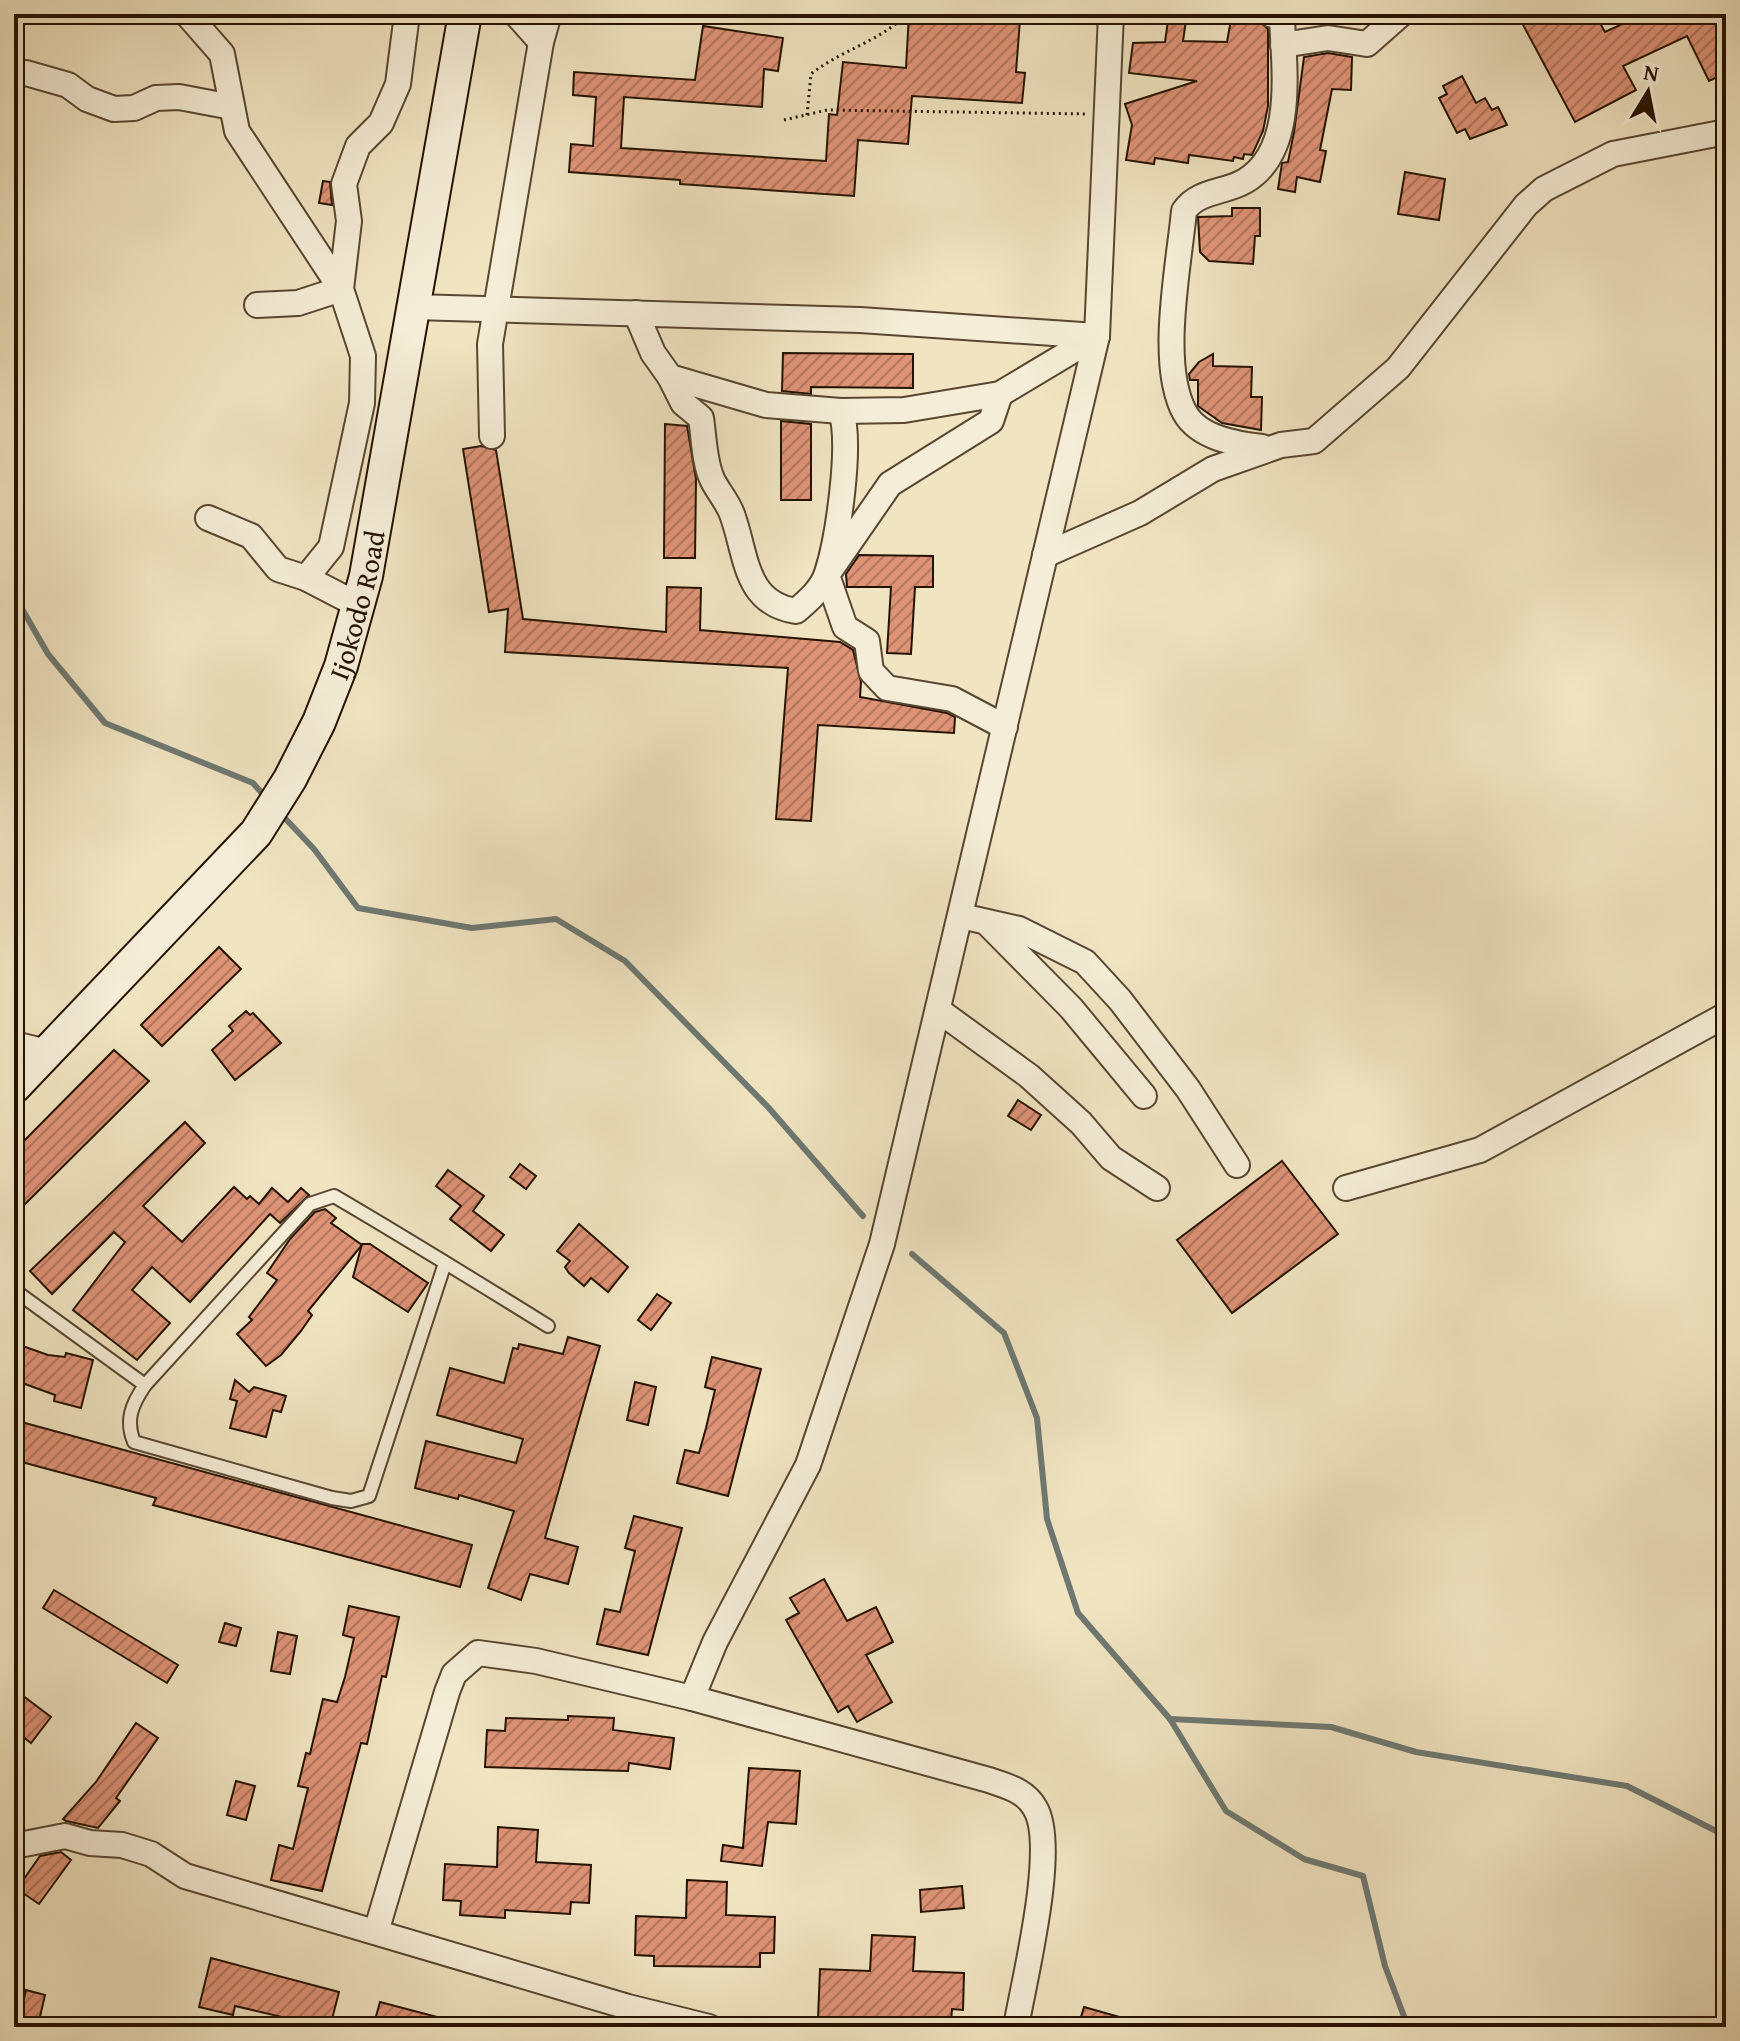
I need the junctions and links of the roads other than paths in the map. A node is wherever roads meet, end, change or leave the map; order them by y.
1 (187, 14) edge
2 (407, 14) edge
3 (465, 14) edge
4 (516, 14) edge
5 (549, 14) edge
6 (1111, 14) edge
7 (1270, 14) edge
8 (1401, 14) edge
9 (541, 42) junction
10 (1283, 45) junction
11 (26, 73) dead end
12 (232, 107) junction
13 (1726, 132) edge
14 (341, 289) junction
15 (257, 305) dead end
16 (414, 307) junction
17 (496, 309) junction
18 (636, 313) junction
19 (1097, 336) junction
20 (670, 377) junction
21 (1000, 394) junction
22 (841, 411) junction
23 (492, 436) dead end
24 (1270, 448) junction
25 (208, 518) dead end
26 (1045, 555) junction
27 (827, 575) junction
28 (306, 578) junction
29 (358, 605) junction
30 (1005, 727) junction
31 (961, 916) junction
32 (985, 921) junction
33 (938, 1010) junction
34 (1726, 1015) edge
35 (14, 1044) edge
36 (47, 1052) junction
37 (14, 1087) edge
38 (1144, 1096) dead end
39 (1237, 1165) dead end
40 (1157, 1188) dead end
41 (1346, 1188) dead end
42 (445, 1263) junction
43 (14, 1290) edge
44 (548, 1326) dead end
45 (145, 1385) junction
46 (692, 1698) junction
47 (14, 1846) edge
48 (376, 1932) junction
49 (709, 2027) edge
50 (1016, 2027) edge

1 - 12 street
2 - 14 street
3 - 16 main road, Ijokodo Road
4 - 9 street
5 - 9 street
6 - 19 street
7 - 10 street
8 - 10 street
9 - 17 street
10 - 24 street
11 - 12 street
12 - 14 street
13 - 24 street
14 - 15 street
14 - 28 street
16 - 17 street
16 - 29 main road, Ijokodo Road
17 - 18 street
17 - 23 street
18 - 19 street
18 - 20 street
19 - 21 street
19 - 26 street
20 - 22 street
20 - 27 street
21 - 22 street
21 - 27 street
22 - 27 street
24 - 26 street
25 - 28 street
26 - 30 street
27 - 30 street
28 - 29 street
29 - 36 main road, Ijokodo Road
30 - 31 street
31 - 32 street
31 - 33 street
32 - 38 street
32 - 39 street
33 - 40 street
33 - 46 street
34 - 41 street
35 - 36 street
36 - 37 main road, Ijokodo Road
42 - 44 lane
42 - 45 lane
42 - 45 lane
43 - 45 lane
46 - 48 street
46 - 50 street
47 - 48 street
48 - 49 street

